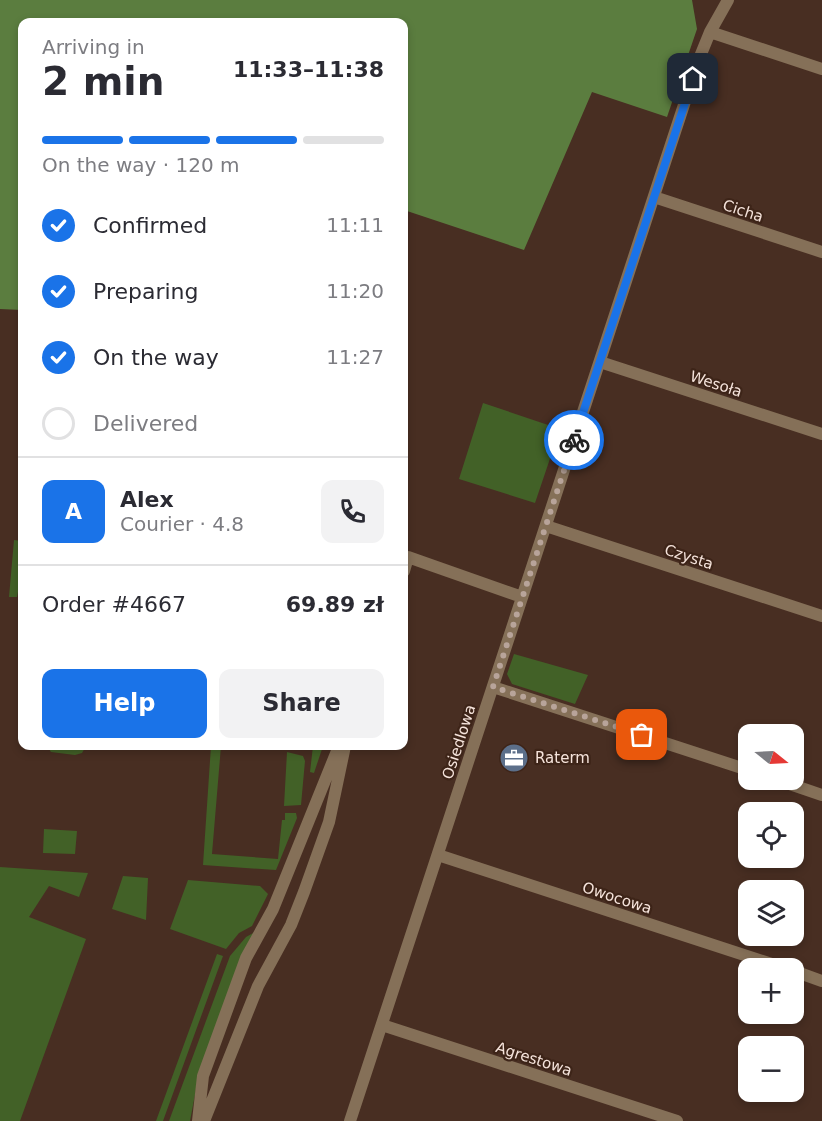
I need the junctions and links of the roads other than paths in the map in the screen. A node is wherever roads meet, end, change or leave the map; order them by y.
1 (728, 0) edge
2 (710, 32) junction
3 (822, 69) edge
4 (654, 197) junction
5 (822, 252) edge
6 (600, 362) junction
7 (822, 434) edge
8 (546, 526) junction
9 (408, 557) edge
10 (522, 597) junction
11 (822, 616) edge
12 (493, 687) junction
13 (337, 750) edge
14 (344, 750) edge
15 (738, 767) edge
16 (804, 789) edge
17 (822, 795) edge
18 (438, 855) junction
19 (753, 958) edge
20 (804, 975) edge
21 (822, 981) edge
22 (382, 1025) junction
23 (198, 1121) edge
24 (204, 1121) edge
25 (350, 1121) edge
26 (677, 1121) edge

1 - 2 street, Osiedlowa
2 - 3 street
2 - 4 street, Osiedlowa
4 - 5 street, Cicha
4 - 6 street, Osiedlowa
6 - 7 street, Wesoła
6 - 8 street, Osiedlowa
8 - 10 street, Osiedlowa
8 - 11 street, Czysta
9 - 10 street
10 - 12 street, Osiedlowa
12 - 15 street
12 - 18 street, Osiedlowa
13 - 23 street
14 - 24 street
16 - 17 street
18 - 19 street, Owocowa
18 - 22 street, Osiedlowa
20 - 21 street
22 - 25 street, Osiedlowa
22 - 26 street, Agrestowa

